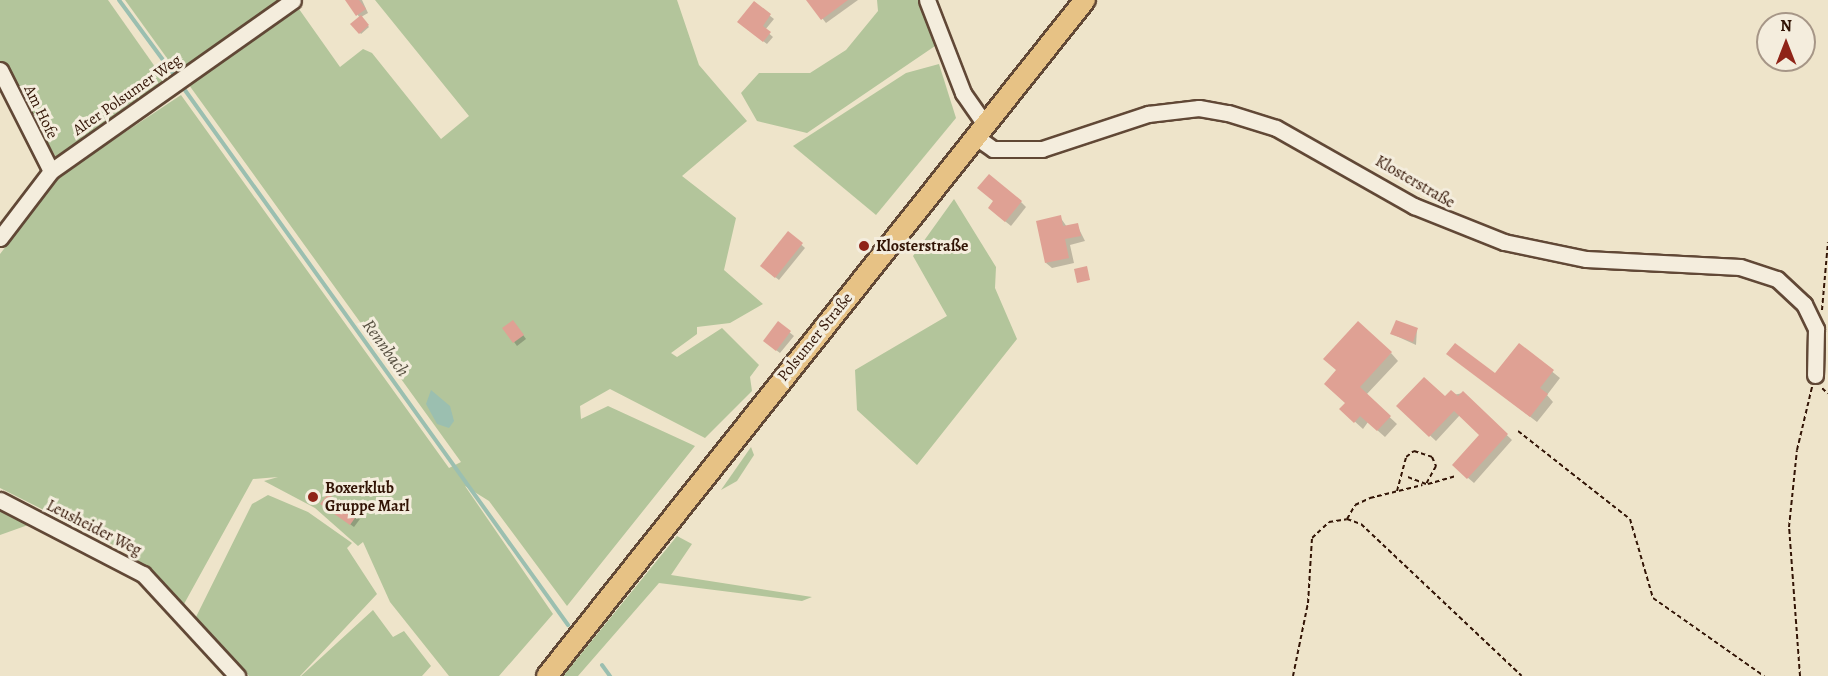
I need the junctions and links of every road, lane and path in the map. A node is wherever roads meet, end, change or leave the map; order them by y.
1 (293, 0) edge
2 (927, 0) edge
3 (1085, 0) edge
4 (0, 70) edge
5 (981, 130) junction
6 (51, 171) junction
7 (0, 237) edge
8 (1828, 242) edge
9 (1807, 310) junction
10 (1815, 375) joint
11 (1518, 431) dead end
12 (1405, 476) junction
13 (1456, 476) dead end
14 (1426, 484) junction
15 (1397, 491) junction
16 (0, 500) edge
17 (1347, 519) junction
18 (237, 676) edge
19 (547, 676) edge
20 (1293, 676) edge
21 (1522, 676) edge
22 (1764, 676) edge
23 (1800, 676) edge

1 - 6 street, Alter Polsumer Weg
2 - 5 street
3 - 5 main road, Polsumer Straße
4 - 6 street, Am Hofe
5 - 9 street, Klosterstraße
5 - 19 main road, Polsumer Straße
6 - 7 street, Alter Polsumer Weg
8 - 9 path
9 - 10 street, Klosterstraße
10 - 23 path
11 - 22 path
12 - 14 path
12 - 14 path
12 - 15 path
13 - 14 path
14 - 15 path
15 - 17 path
16 - 18 street, Leusheider Weg
17 - 20 path
17 - 21 path

